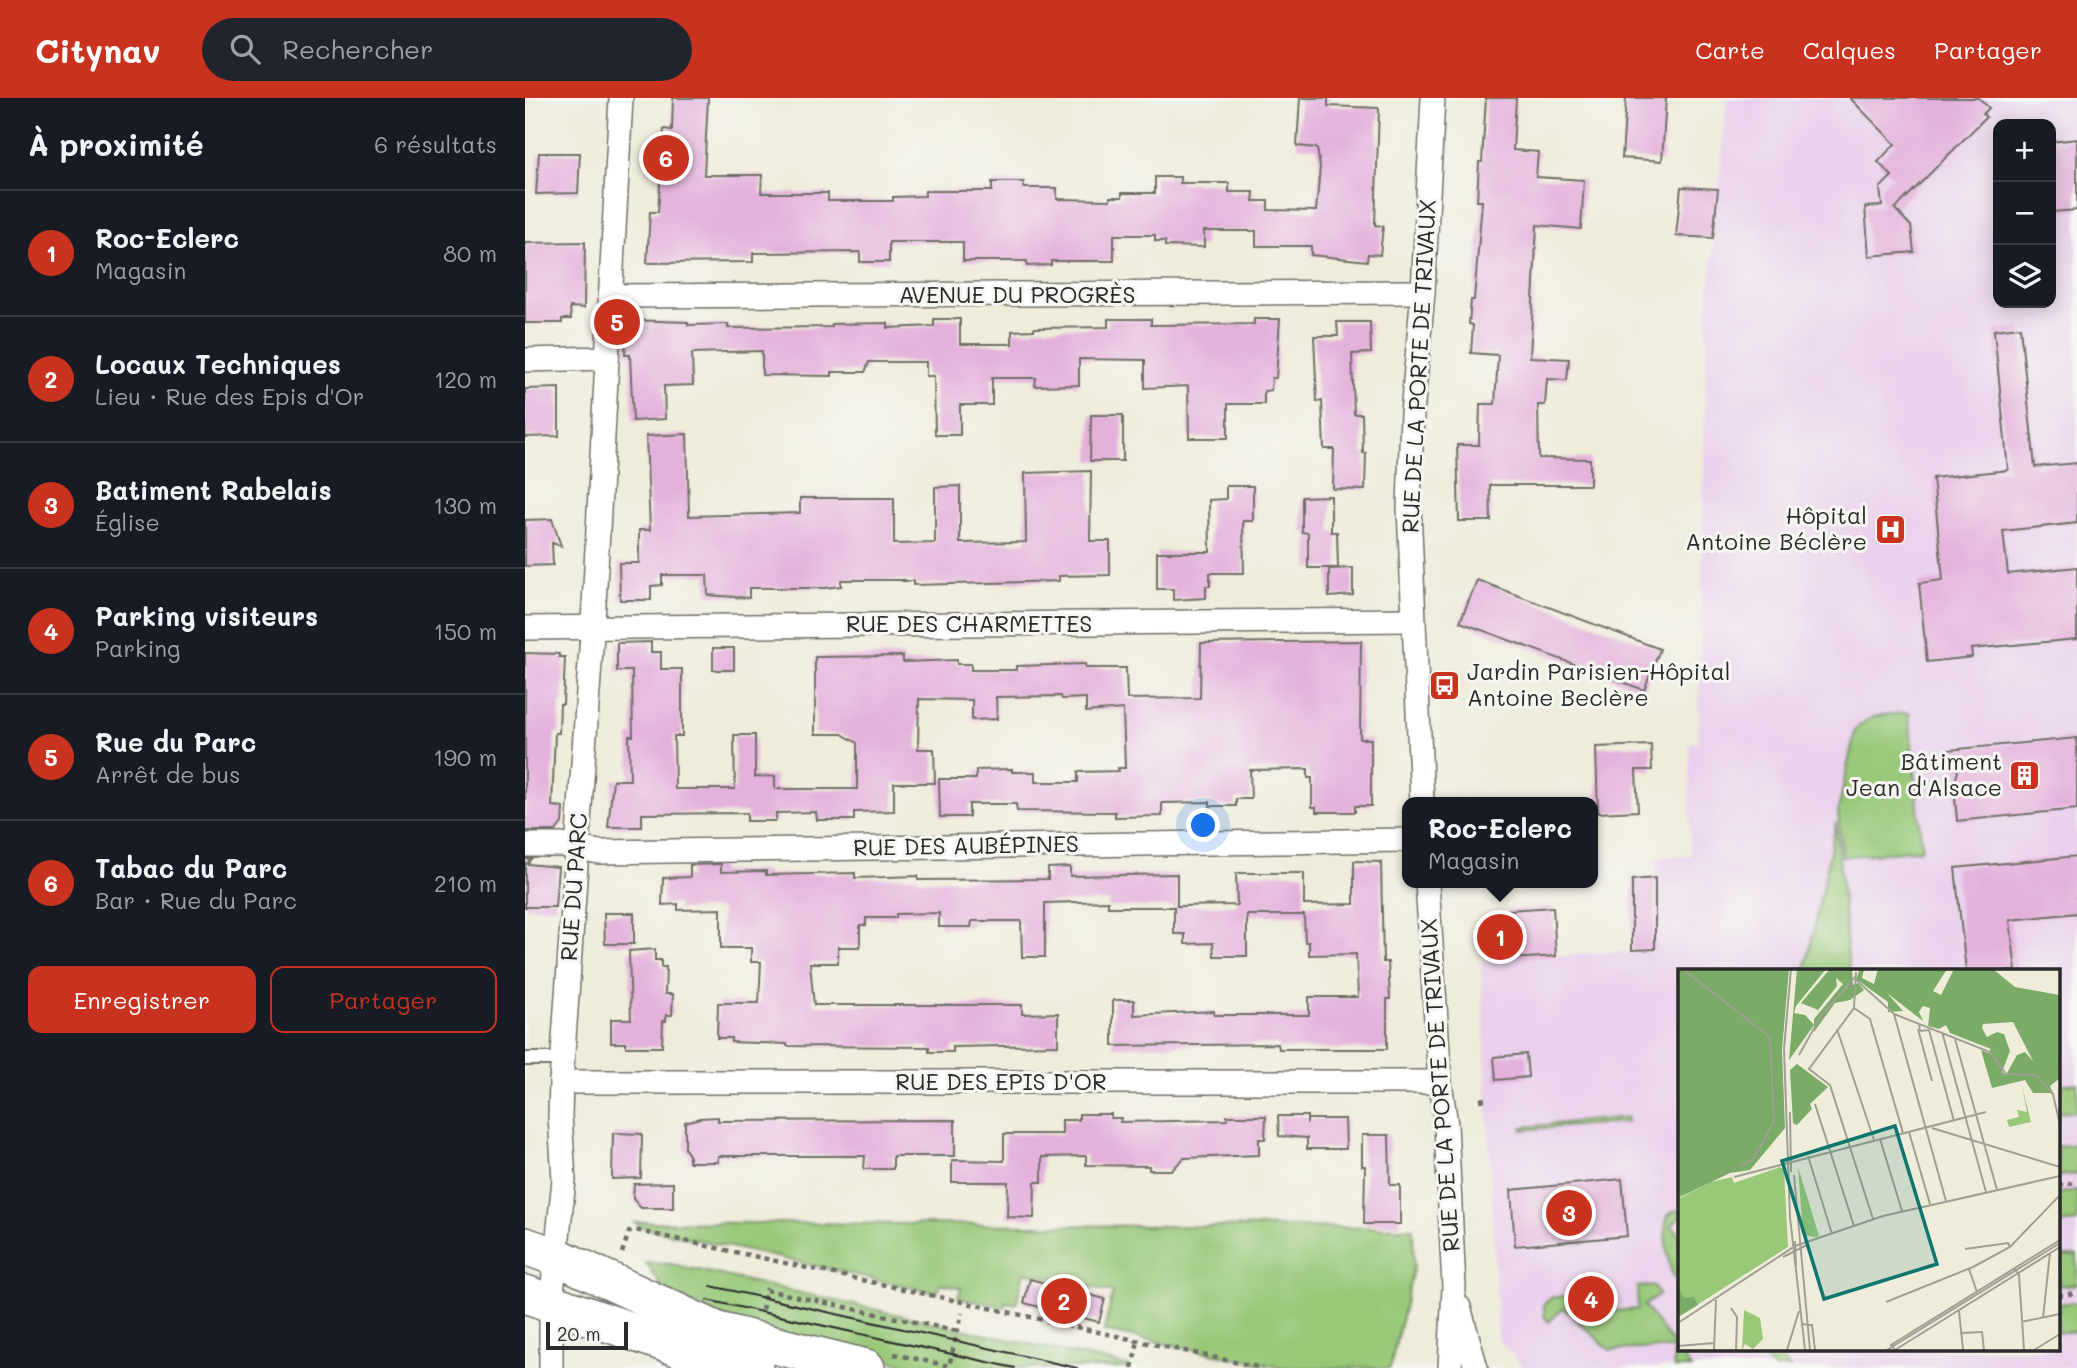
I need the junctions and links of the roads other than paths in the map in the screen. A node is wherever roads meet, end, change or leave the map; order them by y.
1 (621, 98) edge
2 (1433, 98) edge
3 (1423, 292) junction
4 (610, 296) junction
5 (607, 358) junction
6 (525, 360) edge
7 (1412, 620) junction
8 (593, 626) junction
9 (525, 628) edge
10 (1422, 797) edge
11 (1402, 840) edge
12 (525, 845) edge
13 (577, 848) junction
14 (1427, 888) edge
15 (525, 1059) edge
16 (563, 1059) junction
17 (561, 1082) junction
18 (1440, 1082) junction
19 (540, 1251) edge
20 (1454, 1287) junction
21 (538, 1298) edge
22 (690, 1358) edge
23 (873, 1359) edge
24 (551, 1368) edge
25 (759, 1368) edge
26 (1450, 1368) edge
27 (1476, 1368) edge

1 - 4 street, RUE DU PARC
2 - 3 street, RUE DE LA PORTE DE TRIVAUX
3 - 4 street, AVENUE DU PROGRÈS
3 - 7 street, RUE DE LA PORTE DE TRIVAUX
4 - 5 street, RUE DU PARC
5 - 6 street
5 - 8 street, RUE DU PARC
7 - 8 street, RUE DES CHARMETTES
7 - 10 street, RUE DE LA PORTE DE TRIVAUX
8 - 9 street, RUE DES CHARMETTES
8 - 13 street, RUE DU PARC
11 - 13 street, RUE DES AUBÉPINES
12 - 13 street, RUE DES AUBÉPINES
13 - 16 street, RUE DU PARC
14 - 18 street, RUE DE LA PORTE DE TRIVAUX
15 - 16 lane
16 - 17 street, RUE DU PARC
17 - 18 street, RUE DES EPIS D'OR
17 - 19 street, RUE DU PARC
18 - 20 street, RUE DE LA PORTE DE TRIVAUX
19 - 21 street, RUE DU PARC
19 - 23 main road
20 - 26 street, RUE DE LA PORTE DE TRIVAUX
20 - 27 street, RUE DE LA PORTE DE TRIVAUX
21 - 22 main road
21 - 24 street
22 - 25 main road

